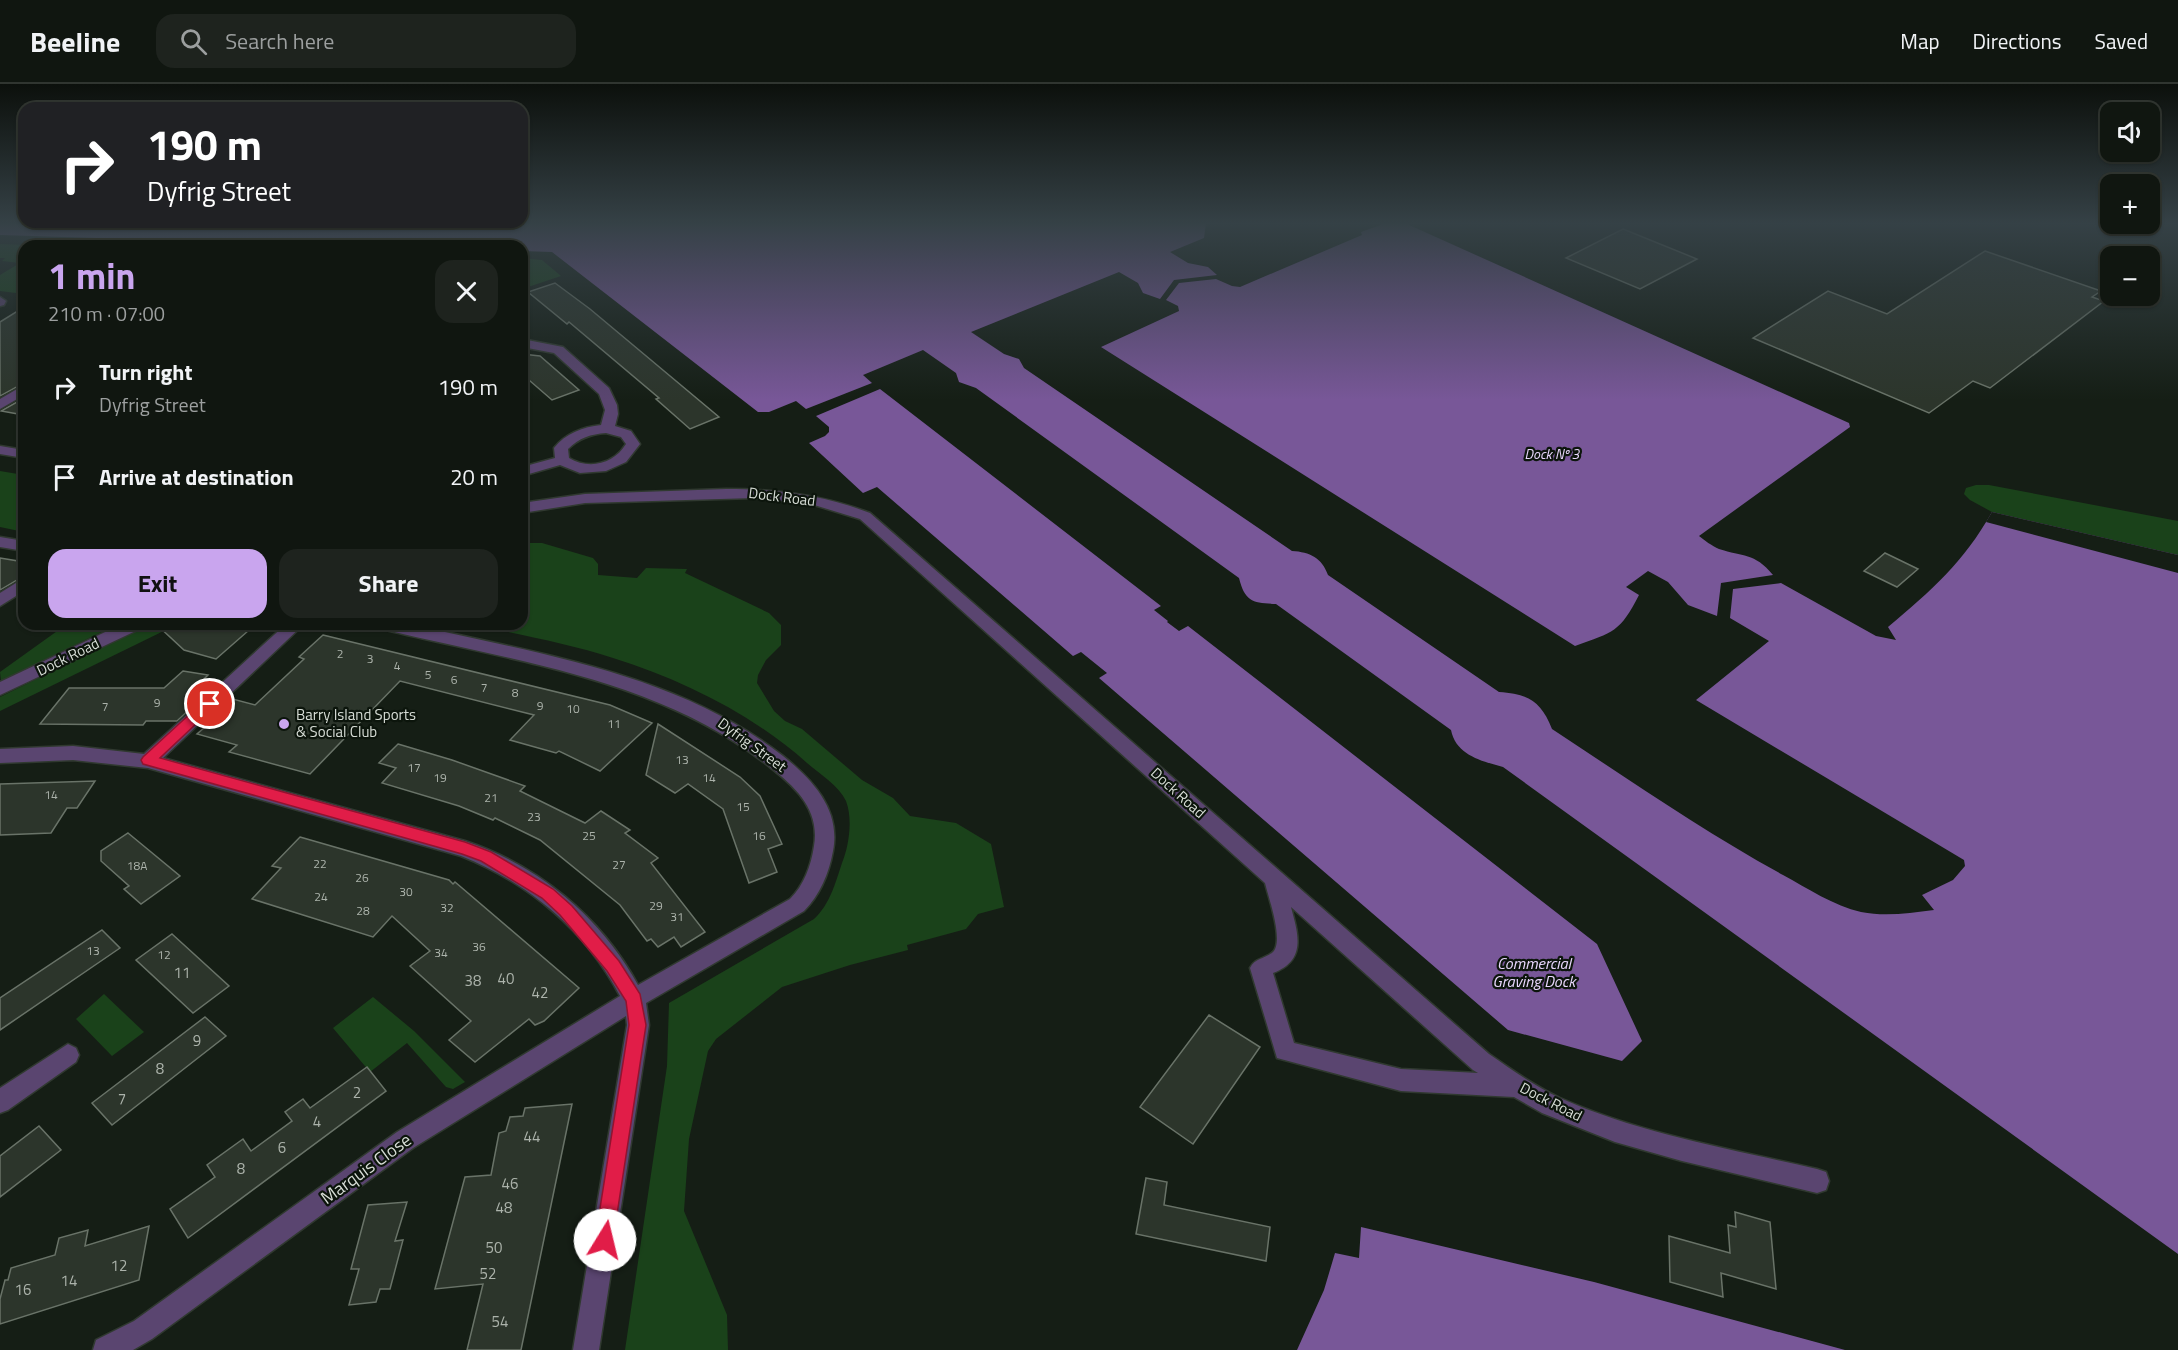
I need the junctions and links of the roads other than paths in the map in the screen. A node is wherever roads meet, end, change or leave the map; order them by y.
1 (528, 344) edge
2 (18, 394) edge
3 (0, 405) edge
4 (606, 429) junction
5 (0, 450) edge
6 (18, 453) edge
7 (562, 460) junction
8 (528, 470) edge
9 (528, 507) edge
10 (0, 542) edge
11 (18, 545) edge
12 (18, 588) edge
13 (0, 601) edge
14 (123, 630) edge
15 (289, 630) edge
16 (411, 630) edge
17 (0, 689) edge
18 (0, 756) edge
19 (148, 760) junction
20 (1274, 878) junction
21 (634, 999) junction
22 (68, 1055) dead end
23 (1517, 1086) junction
24 (0, 1102) edge
25 (1818, 1181) dead end
26 (106, 1350) edge
27 (586, 1350) edge

1 - 4 street
2 - 3 street
4 - 7 street
4 - 7 street
5 - 6 street
7 - 8 street
9 - 20 street, Dock Road
10 - 11 street
12 - 13 street
14 - 17 street, Dock Road
15 - 19 street
16 - 21 street, Dyfrig Street
18 - 19 street
19 - 21 street
20 - 23 street, Dock Road
20 - 23 street
21 - 26 street, Marquis Close
21 - 27 street
22 - 24 street
23 - 25 street, Dock Road

